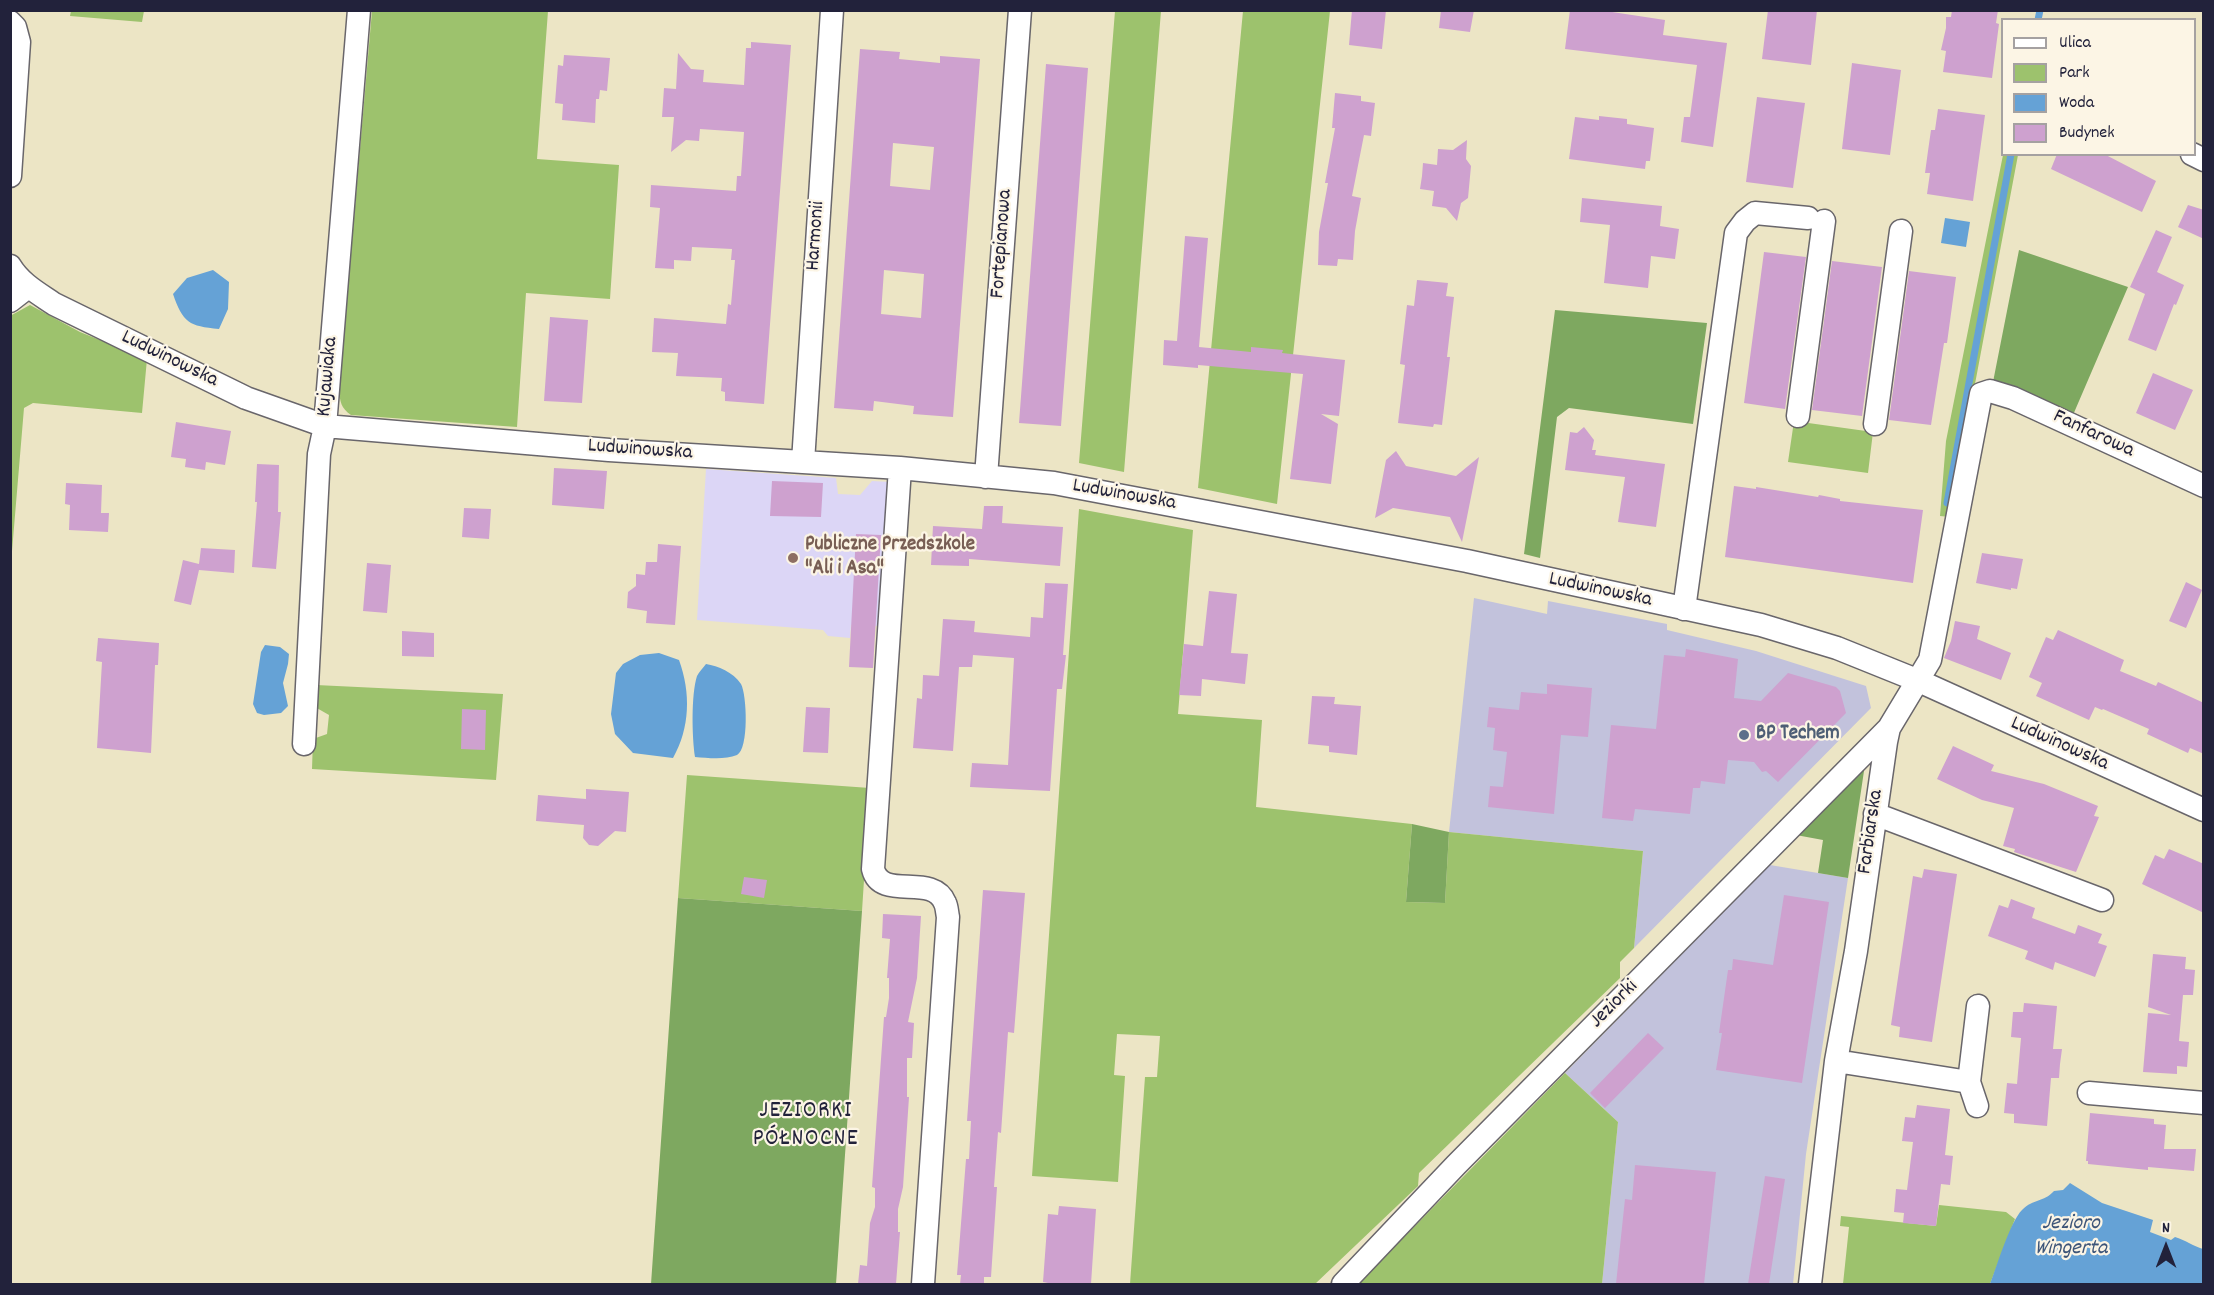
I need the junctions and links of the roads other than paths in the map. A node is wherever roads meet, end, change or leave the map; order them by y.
1 (359, 10) edge
2 (832, 10) edge
3 (1020, 10) edge
4 (10, 22) edge
5 (10, 176) edge
6 (1900, 231) dead end
7 (10, 266) edge
8 (28, 287) junction
9 (10, 301) edge
10 (1982, 394) joint
11 (1798, 416) dead end
12 (1875, 424) dead end
13 (325, 426) junction
14 (802, 462) junction
15 (900, 468) junction
16 (986, 477) junction
17 (2204, 486) edge
18 (1684, 609) junction
19 (1919, 681) junction
20 (1889, 729) junction
21 (304, 744) dead end
22 (2204, 810) edge
23 (1875, 814) junction
24 (2102, 900) dead end
25 (1978, 1006) dead end
26 (1836, 1061) junction
27 (1970, 1082) junction
28 (2089, 1093) dead end
29 (2204, 1103) edge
30 (1977, 1106) dead end
31 (923, 1284) edge
32 (1343, 1284) edge
33 (1810, 1284) edge

1 - 13 street, Kujawiaka
2 - 14 street, Harmonii
3 - 16 street, Fortepianowa
4 - 5 street
6 - 12 street
7 - 8 street, Ludwinowska
8 - 9 street
8 - 13 street, Ludwinowska
10 - 17 street, Fanfarowa
10 - 19 street, Farbiarska
11 - 18 street
13 - 14 street, Ludwinowska
13 - 21 street, Kujawiaka
14 - 15 street, Ludwinowska
15 - 16 street, Ludwinowska
15 - 31 street
16 - 18 street, Ludwinowska
18 - 19 street, Ludwinowska
19 - 20 street, Farbiarska
19 - 22 street, Ludwinowska
20 - 23 street, Farbiarska
20 - 32 street, Jeziorki
23 - 24 street
23 - 26 street, Farbiarska
25 - 27 street
26 - 27 street
26 - 33 street, Farbiarska
27 - 30 street
28 - 29 street

